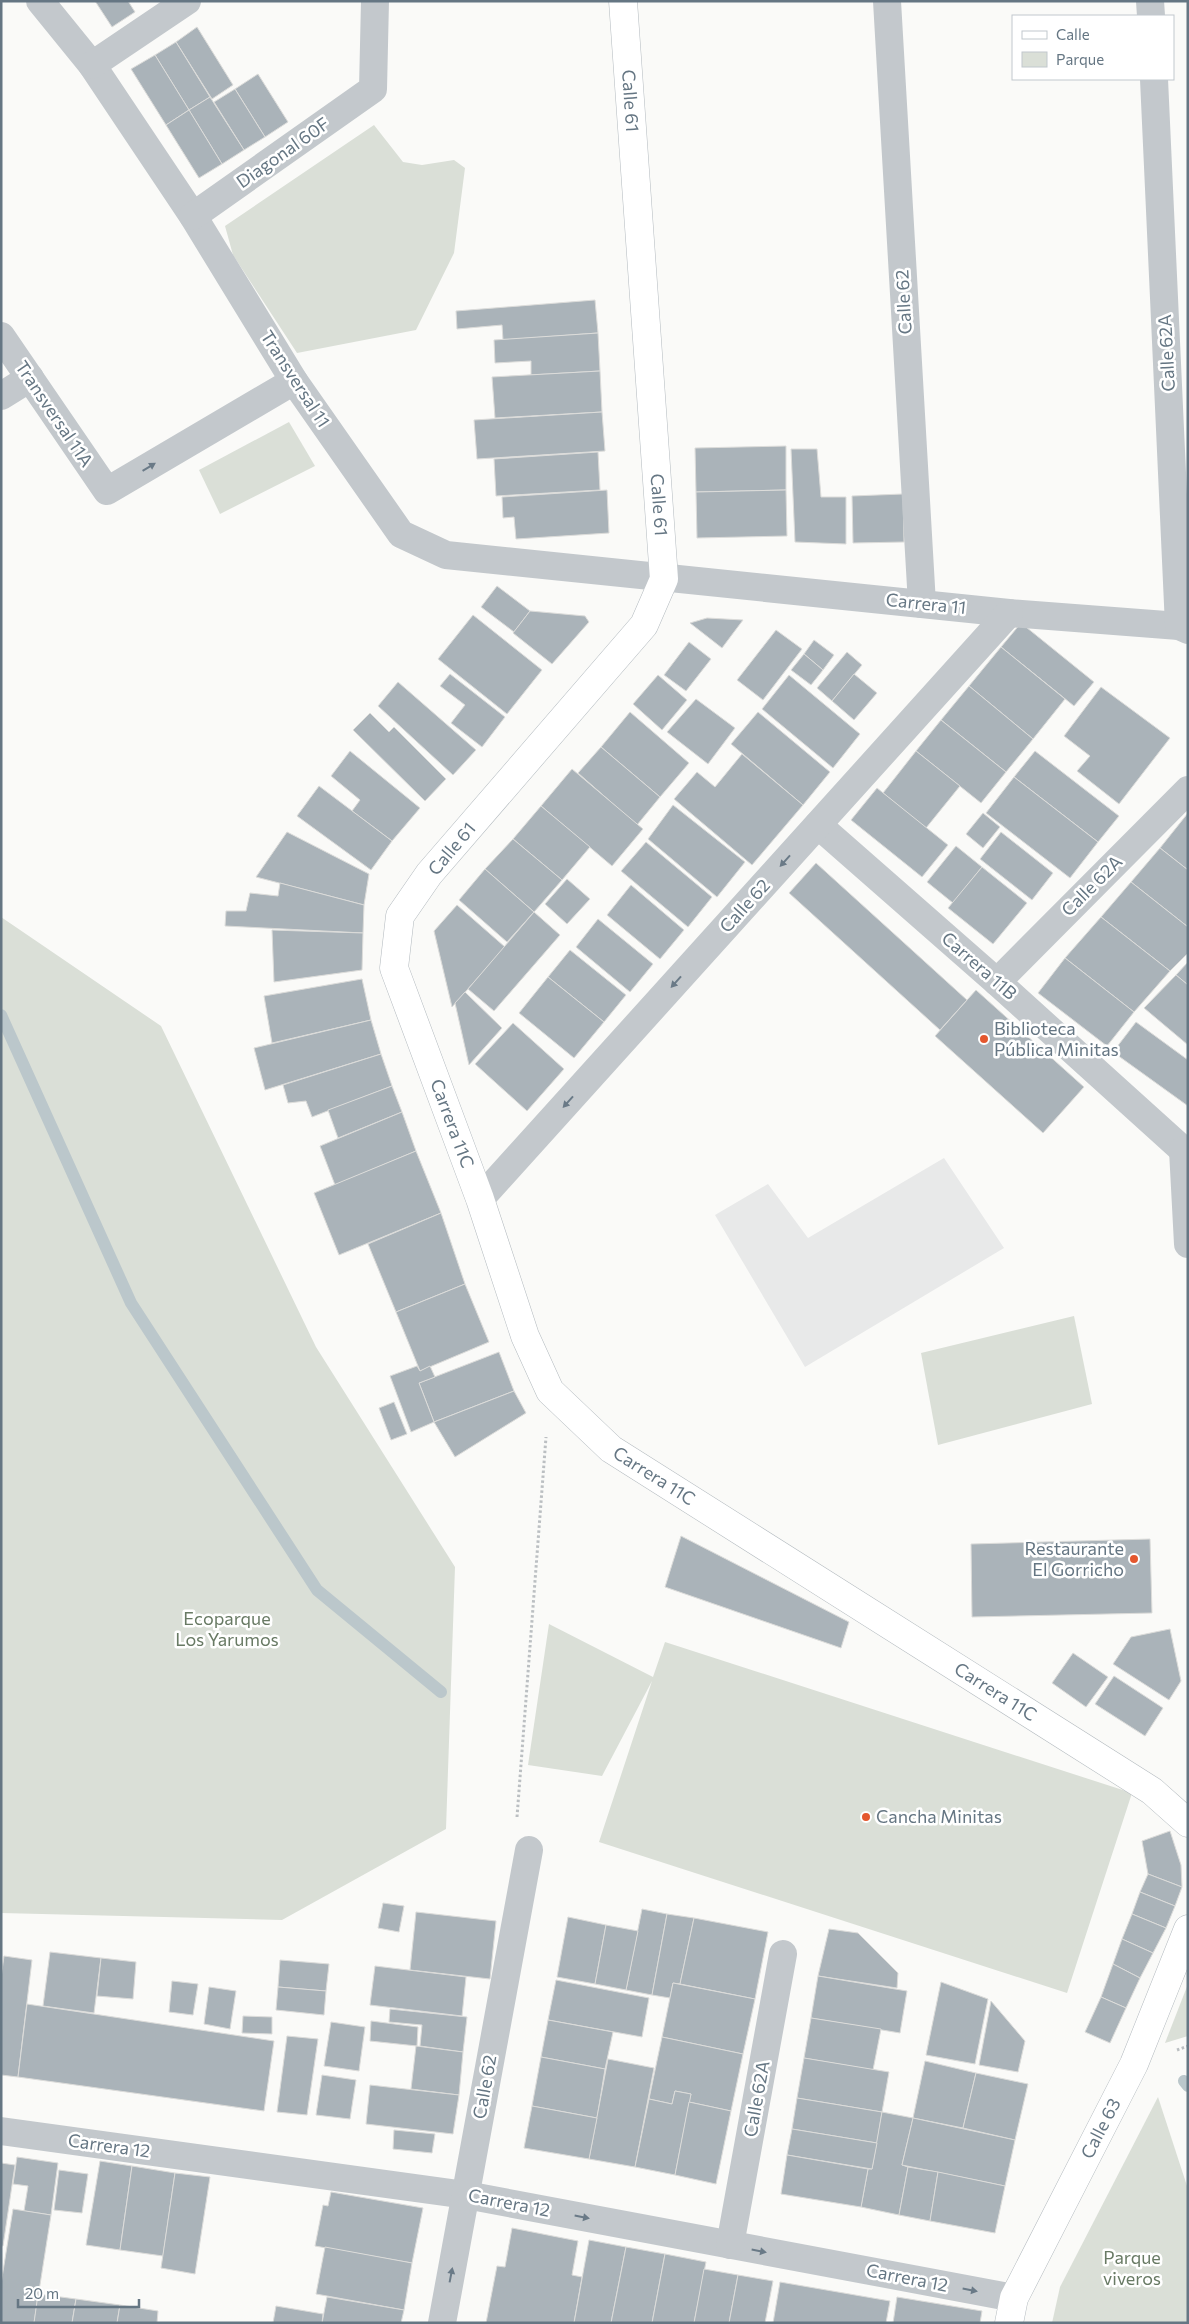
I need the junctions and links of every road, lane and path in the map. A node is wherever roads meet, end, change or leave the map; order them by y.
1 (40, 1) edge
2 (188, 1) edge
3 (375, 1) edge
4 (623, 1) edge
5 (887, 1) edge
6 (1150, 1) edge
7 (1151, 15) edge
8 (92, 65) junction
9 (1154, 80) edge
10 (193, 216) junction
11 (1, 336) edge
12 (30, 378) junction
13 (294, 381) junction
14 (1, 396) edge
15 (664, 579) junction
16 (922, 604) junction
17 (1009, 613) junction
18 (1184, 628) edge
19 (1188, 790) edge
20 (818, 825) junction
21 (400, 916) joint
22 (997, 982) junction
23 (1185, 1148) edge
24 (480, 1199) junction
25 (1188, 1244) edge
26 (550, 1390) junction
27 (1188, 1823) edge
28 (529, 1850) joint
29 (1188, 1929) edge
30 (783, 1954) dead end
31 (1, 2131) edge
32 (466, 2194) junction
33 (730, 2245) junction
34 (1011, 2310) edge
35 (442, 2323) edge

1 - 8 street, Transversal 11
2 - 8 street
3 - 10 street, Diagonal 60F
4 - 15 street, Calle 61
5 - 16 street, Calle 62
6 - 7 street
8 - 10 street, Transversal 11
9 - 18 street, Calle 62A
10 - 13 street, Transversal 11
11 - 12 street, Transversal 11A
12 -> 13 street, Transversal 11A
12 - 14 street
13 - 15 street, Transversal 11
15 - 16 street, Carrera 11
15 - 21 street, Calle 61
16 - 17 street, Carrera 11
17 - 18 street, Carrera 11
17 - 20 street, Calle 62
19 - 22 street, Calle 62A
20 - 22 street, Carrera 11B
20 -> 24 street, Calle 62
21 - 24 street, Carrera 11C
22 - 23 street, Carrera 11B
23 - 25 street
24 - 26 street, Carrera 11C
26 - 27 street, Carrera 11C
26 - 28 path
28 - 32 street, Calle 62
29 - 34 street, Calle 63
30 - 33 street, Calle 62A
31 - 32 street, Carrera 12
32 -> 33 street, Carrera 12
35 -> 32 street, Calle 62
33 -> 34 street, Carrera 12

